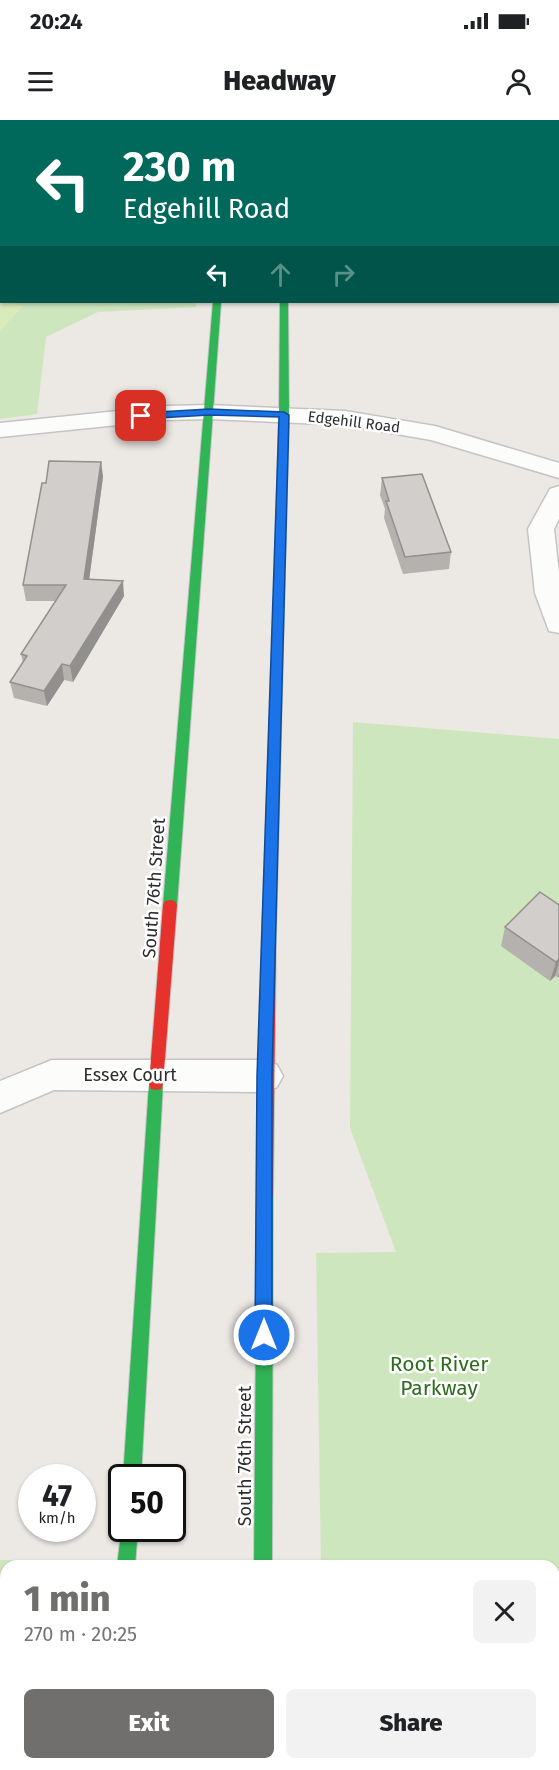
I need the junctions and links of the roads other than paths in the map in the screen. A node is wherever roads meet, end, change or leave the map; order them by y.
1 (217, 303) edge
2 (284, 303) edge
3 (209, 412) junction
4 (284, 415) junction
5 (0, 430) edge
6 (559, 471) edge
7 (559, 494) edge
8 (559, 624) edge
9 (157, 1076) junction
10 (264, 1076) junction
11 (0, 1096) edge
12 (133, 1464) edge
13 (128, 1542) edge
14 (126, 1560) edge
15 (262, 1560) edge

1 - 3 main road, South 76th Street
2 - 4 main road, South 76th Street
3 - 4 street, Edgehill Road
3 - 5 street, Edgehill Road
3 - 9 main road, South 76th Street
4 - 6 street, Edgehill Road
4 - 10 main road, South 76th Street
7 - 8 street
9 - 10 street, Essex Court
9 - 11 street, Essex Court
9 - 12 main road, South 76th Street
10 - 15 main road, South 76th Street
13 - 14 main road

